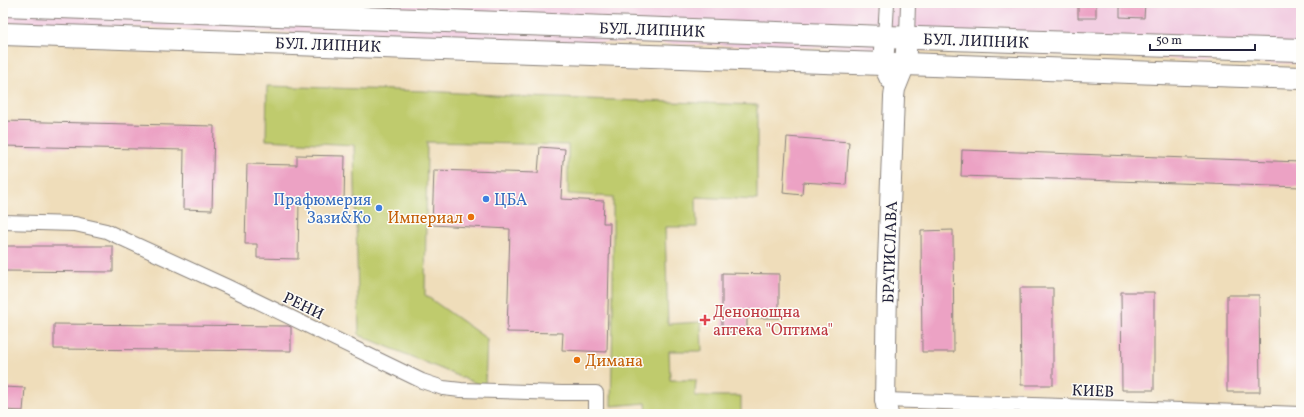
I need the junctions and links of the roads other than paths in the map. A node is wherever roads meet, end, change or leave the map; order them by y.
1 (887, 3) edge
2 (908, 3) edge
3 (3, 6) edge
4 (3, 34) edge
5 (885, 37) junction
6 (907, 37) junction
7 (1301, 50) edge
8 (883, 64) junction
9 (905, 64) junction
10 (1301, 78) edge
11 (895, 90) junction
12 (3, 222) edge
13 (886, 407) edge
14 (1076, 410) edge
15 (596, 414) edge
16 (1301, 414) edge

1 - 5 street
2 - 6 street
3 - 5 main road, БУЛ. ЛИПНИК
4 - 8 main road, БУЛ. ЛИПНИК
5 - 6 main road, БУЛ. ЛИПНИК
5 - 8 street
6 - 7 main road, БУЛ. ЛИПНИК
6 - 9 street
8 - 9 main road, БУЛ. ЛИПНИК
8 - 11 street
9 - 10 main road, БУЛ. ЛИПНИК
9 - 11 street
11 - 13 street, БРАТИСЛАВА
12 - 15 street, РЕНИ
13 - 14 street, КИЕВ
14 - 16 street, КИЕВ

